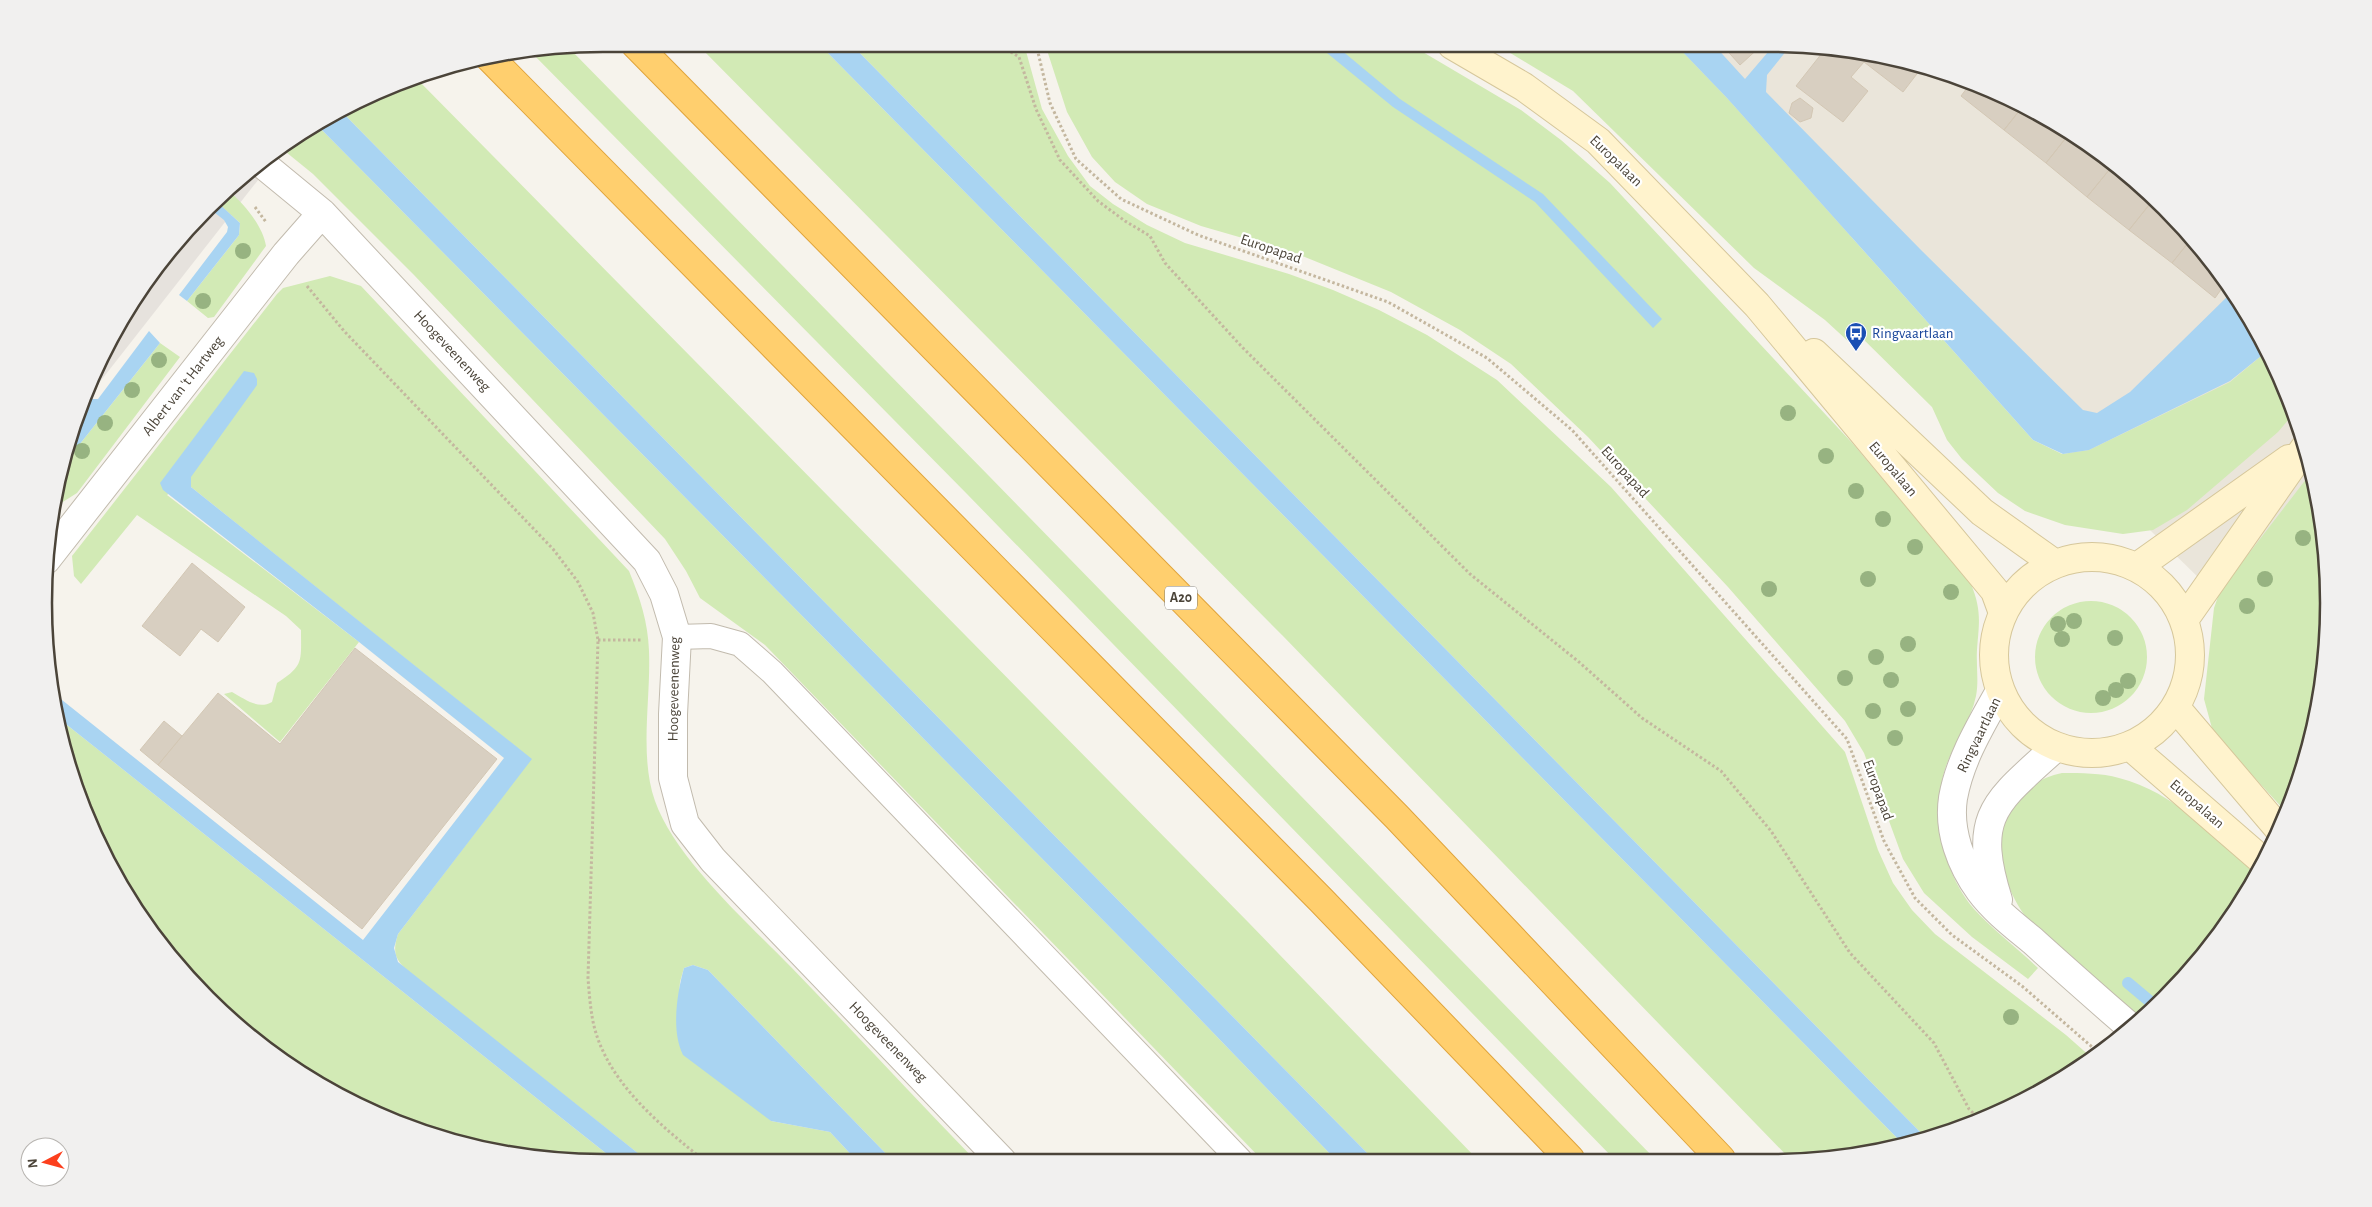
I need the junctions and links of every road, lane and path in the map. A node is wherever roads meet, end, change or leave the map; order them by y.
1 (644, 52) edge
2 (1011, 52) edge
3 (1038, 52) edge
4 (1464, 52) edge
5 (495, 63) edge
6 (266, 167) edge
7 (322, 213) junction
8 (286, 254) junction
9 (1758, 305) junction
10 (2298, 452) edge
11 (2299, 455) edge
12 (56, 548) edge
13 (2055, 564) junction
14 (2136, 567) junction
15 (2003, 613) junction
16 (2184, 620) junction
17 (677, 637) junction
18 (598, 640) junction
19 (2000, 691) junction
20 (2176, 708) junction
21 (2130, 746) junction
22 (2056, 747) junction
23 (2274, 823) edge
24 (2258, 857) edge
25 (2002, 914) junction
26 (2126, 1023) edge
27 (2093, 1049) edge
28 (1975, 1115) edge
29 (697, 1154) edge
30 (995, 1154) edge
31 (1234, 1154) edge
32 (1565, 1154) edge
33 (1716, 1154) edge

1 - 33 highway, A20
2 - 28 path
3 - 27 path, Europapad
4 - 9 main road, Europalaan
5 - 32 highway
6 - 7 street, Hoogeveenenweg
7 - 8 street, Albert van 't Hartweg
7 - 17 street, Hoogeveenenweg
8 - 12 street, Albert van 't Hartweg
8 - 18 path
9 - 13 main road, Europalaan
9 - 15 main road, Europalaan
10 - 14 main road
11 - 16 main road
13 - 14 main road
13 - 15 main road
14 - 16 main road
15 - 19 main road
16 - 20 main road
17 - 18 path
17 - 30 street, Hoogeveenenweg
17 - 31 lane
18 - 29 path
19 - 22 main road
19 - 25 street, Ringvaartlaan
20 - 21 main road
20 - 23 main road
21 - 22 main road
21 - 24 main road, Europalaan
22 - 25 street
25 - 26 street, Ringvaartlaan

